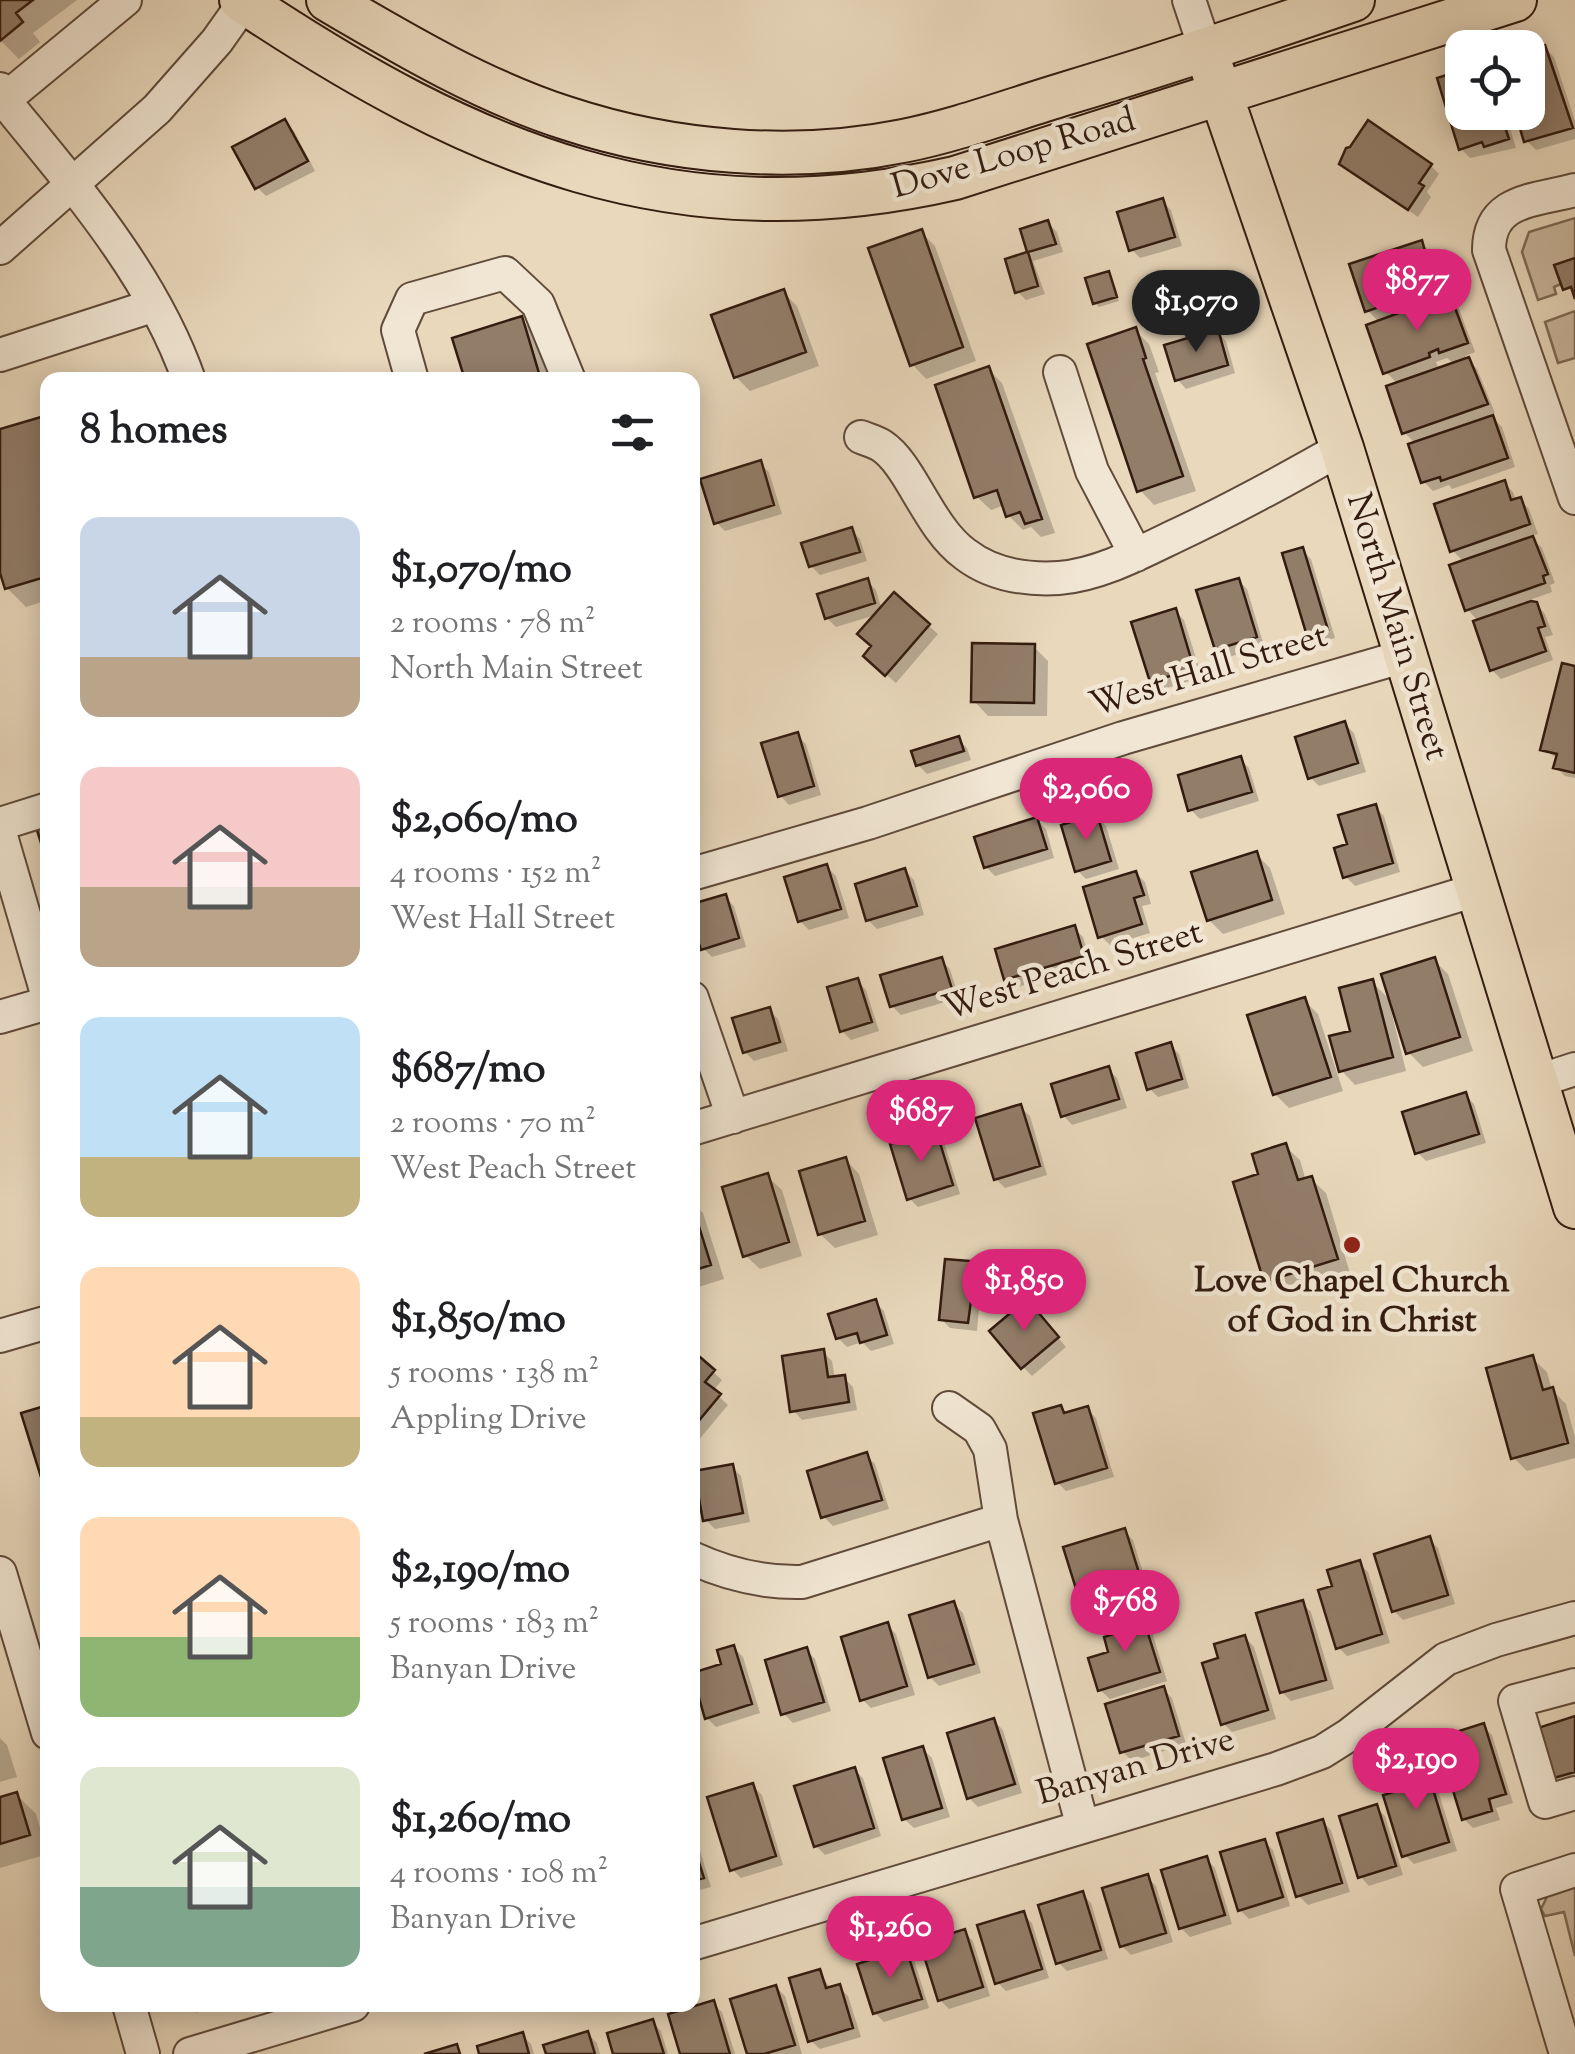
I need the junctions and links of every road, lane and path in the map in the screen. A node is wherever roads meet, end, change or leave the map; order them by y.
1 (124, 0) edge
2 (328, 0) edge
3 (1190, 0) edge
4 (1353, 0) edge
5 (1515, 0) edge
6 (244, 1) edge
7 (1206, 51) junction
8 (1221, 93) junction
9 (1, 97) edge
10 (72, 184) junction
11 (1575, 190) edge
12 (0, 248) edge
13 (155, 304) junction
14 (0, 355) edge
15 (186, 372) edge
16 (410, 372) edge
17 (566, 372) edge
18 (1060, 372) dead end
19 (861, 438) dead end
20 (1342, 448) junction
21 (1575, 498) edge
22 (1136, 555) junction
23 (1405, 656) junction
24 (40, 812) edge
25 (0, 824) edge
26 (0, 833) edge
27 (700, 872) edge
28 (1476, 890) junction
29 (40, 972) edge
30 (40, 1003) edge
31 (0, 1017) edge
32 (700, 1021) edge
33 (1556, 1075) edge
34 (733, 1117) junction
35 (700, 1127) edge
36 (1575, 1207) edge
37 (40, 1324) edge
38 (0, 1336) edge
39 (949, 1408) dead end
40 (1001, 1520) junction
41 (700, 1561) edge
42 (0, 1574) edge
43 (1575, 1618) edge
44 (1575, 1685) edge
45 (40, 1706) edge
46 (1575, 1794) edge
47 (1082, 1824) junction
48 (1575, 1870) edge
49 (700, 1942) edge
50 (131, 2012) edge
51 (320, 2012) edge
52 (143, 2054) edge
53 (190, 2054) edge
54 (1566, 2054) edge

1 - 9 street
2 - 7 main road, Dove Loop Road
3 - 7 street
4 - 7 main road, Dove Loop Road
5 - 8 main road, Dove Loop Road
6 - 8 main road, Dove Loop Road
6 - 10 street
7 - 8 main road, North Main Street
8 - 20 main road, North Main Street
9 - 10 street
10 - 12 street
10 - 13 street
11 - 21 street
13 - 14 street
13 - 15 street
16 - 17 street
18 - 22 street
19 - 22 street
20 - 22 street
20 - 23 main road, North Main Street
23 - 27 street, West Hall Street
23 - 28 main road, North Main Street
24 - 25 street
26 - 29 street
28 - 33 main road, North Main Street
28 - 34 street, West Peach Street
30 - 31 street
32 - 34 street
33 - 36 main road, North Main Street
34 - 35 street, West Peach Street
37 - 38 street
39 - 40 street
40 - 41 street
40 - 47 street
42 - 45 street
43 - 47 street, Banyan Drive
44 - 46 street
47 - 49 street, Banyan Drive
48 - 54 street
50 - 52 street
51 - 53 street

